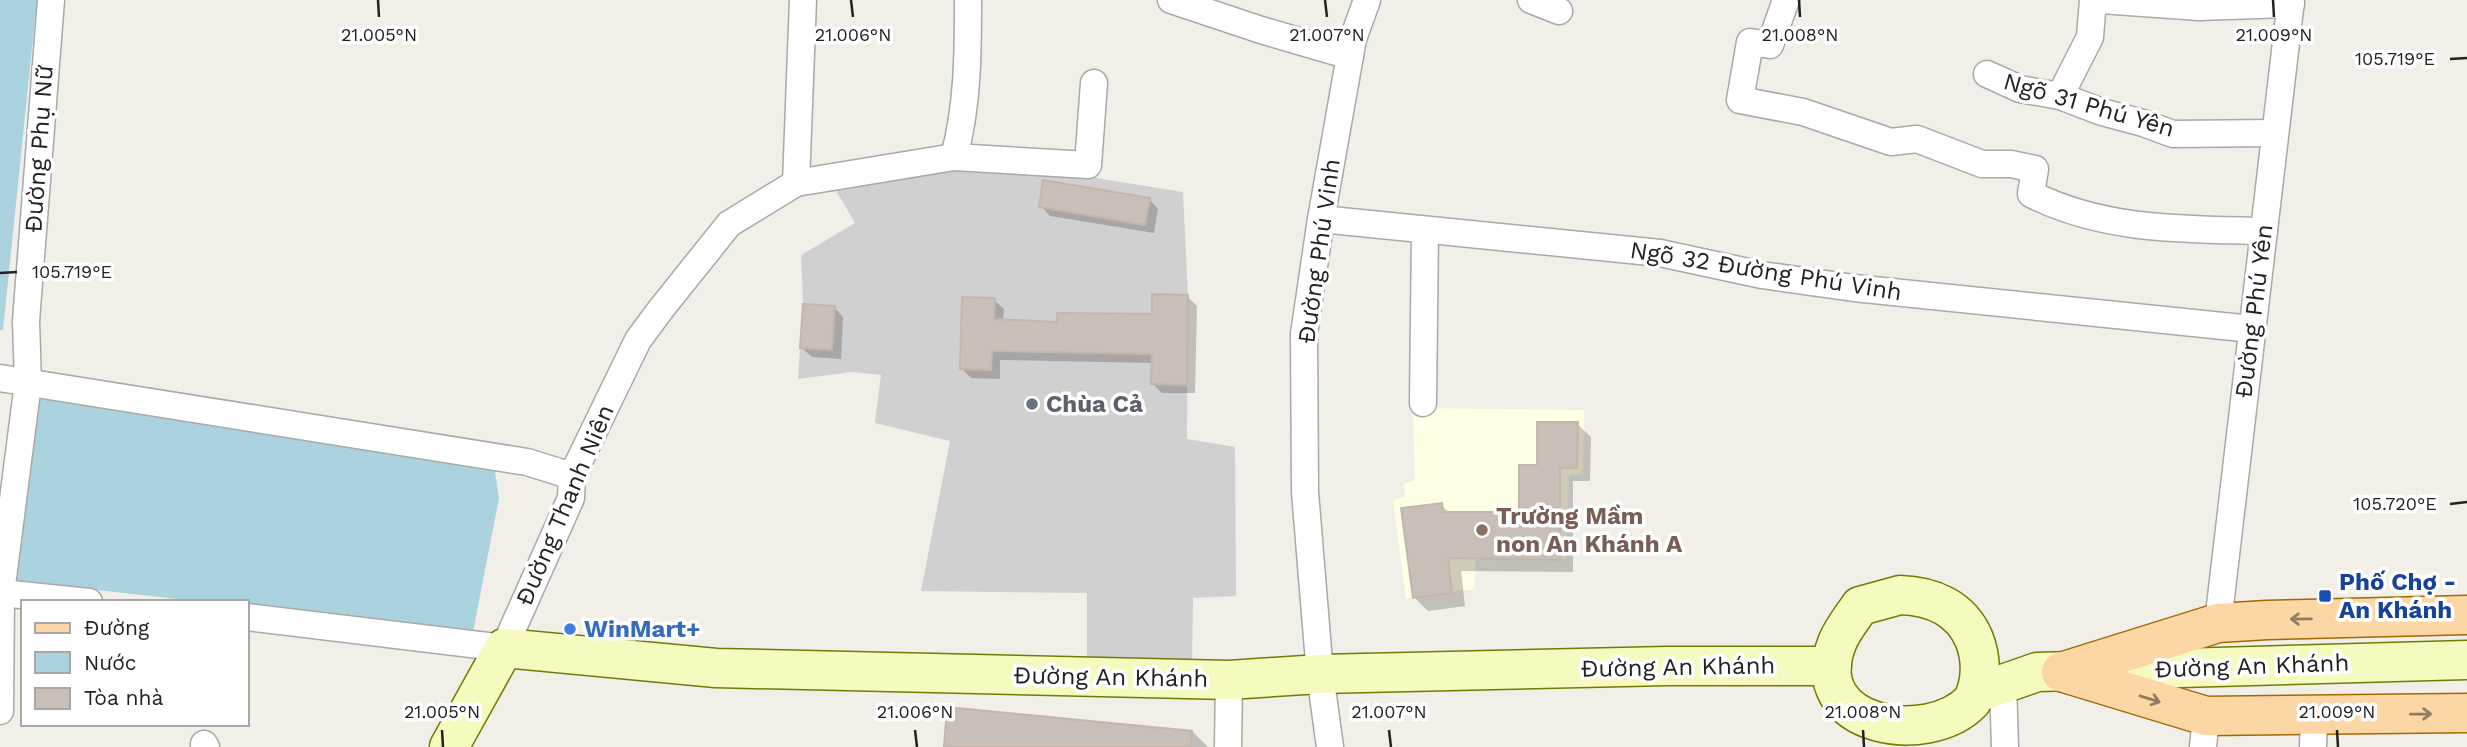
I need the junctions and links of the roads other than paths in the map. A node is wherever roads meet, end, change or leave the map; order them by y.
1 (51, 0) edge
2 (803, 0) edge
3 (968, 0) edge
4 (1171, 0) edge
5 (1367, 0) edge
6 (1531, 0) edge
7 (1786, 0) edge
8 (2093, 0) edge
9 (2101, 0) edge
10 (2291, 2) edge
11 (1559, 11) dead end
12 (1350, 56) junction
13 (1987, 74) dead end
14 (1094, 83) dead end
15 (2060, 96) junction
16 (2275, 133) junction
17 (954, 157) junction
18 (796, 183) junction
19 (1321, 219) junction
20 (1425, 230) junction
21 (2264, 232) junction
22 (2252, 328) junction
23 (0, 378) edge
24 (28, 383) junction
25 (1423, 403) dead end
26 (572, 475) junction
27 (1, 593) edge
28 (69, 600) edge
29 (2467, 615) edge
30 (248, 617) edge
31 (2218, 623) junction
32 (1976, 647) junction
33 (505, 648) junction
34 (2467, 660) edge
35 (1832, 666) junction
36 (1320, 674) junction
37 (1229, 680) junction
38 (2020, 680) junction
39 (0, 711) edge
40 (2467, 713) edge
41 (2204, 731) edge
42 (2313, 731) edge
43 (449, 747) edge
44 (1228, 747) edge
45 (1330, 747) edge
46 (2005, 747) edge

1 - 24 street, Đường Phụ Nữ
2 - 18 street
3 - 17 street
4 - 12 street
5 - 12 street, Đường Phú Vinh
6 - 11 street
7 - 21 street
8 - 15 street
9 - 10 street
10 - 16 street, Đường Phú Yên
12 - 19 street, Đường Phú Vinh
13 - 15 street, Ngõ 31 Phú Yên
14 - 17 street, Đường Thanh Niên
15 - 16 street, Ngõ 31 Phú Yên
16 - 21 street, Đường Phú Yên
17 - 18 street, Đường Thanh Niên
18 - 26 street, Đường Thanh Niên
19 - 20 street, Ngõ 32 Đường Phú Vinh
19 - 36 street, Đường Phú Vinh
20 - 22 street, Ngõ 32 Đường Phú Vinh
20 - 25 street
21 - 22 street, Đường Phú Yên
22 - 31 street, Đường Phú Yên
23 - 24 street
24 - 26 street
24 - 27 street, Đường Phụ Nữ
26 - 33 street, Đường Thanh Niên
27 - 28 street
27 - 39 street, Đường Phụ Nữ
29 -> 31 main road
30 - 33 street
31 - 38 main road
32 - 35 street
32 - 38 street, Đường An Khánh
32 - 38 street
33 - 37 street, Đường An Khánh
33 - 43 street
34 - 38 street, Đường An Khánh
35 - 36 street, Đường An Khánh
35 - 38 street
36 - 37 street, Đường An Khánh
36 - 45 street, Đường Phú Vinh
37 - 44 street
38 -> 41 main road
38 - 46 street
42 -> 40 main road
41 - 42 main road

